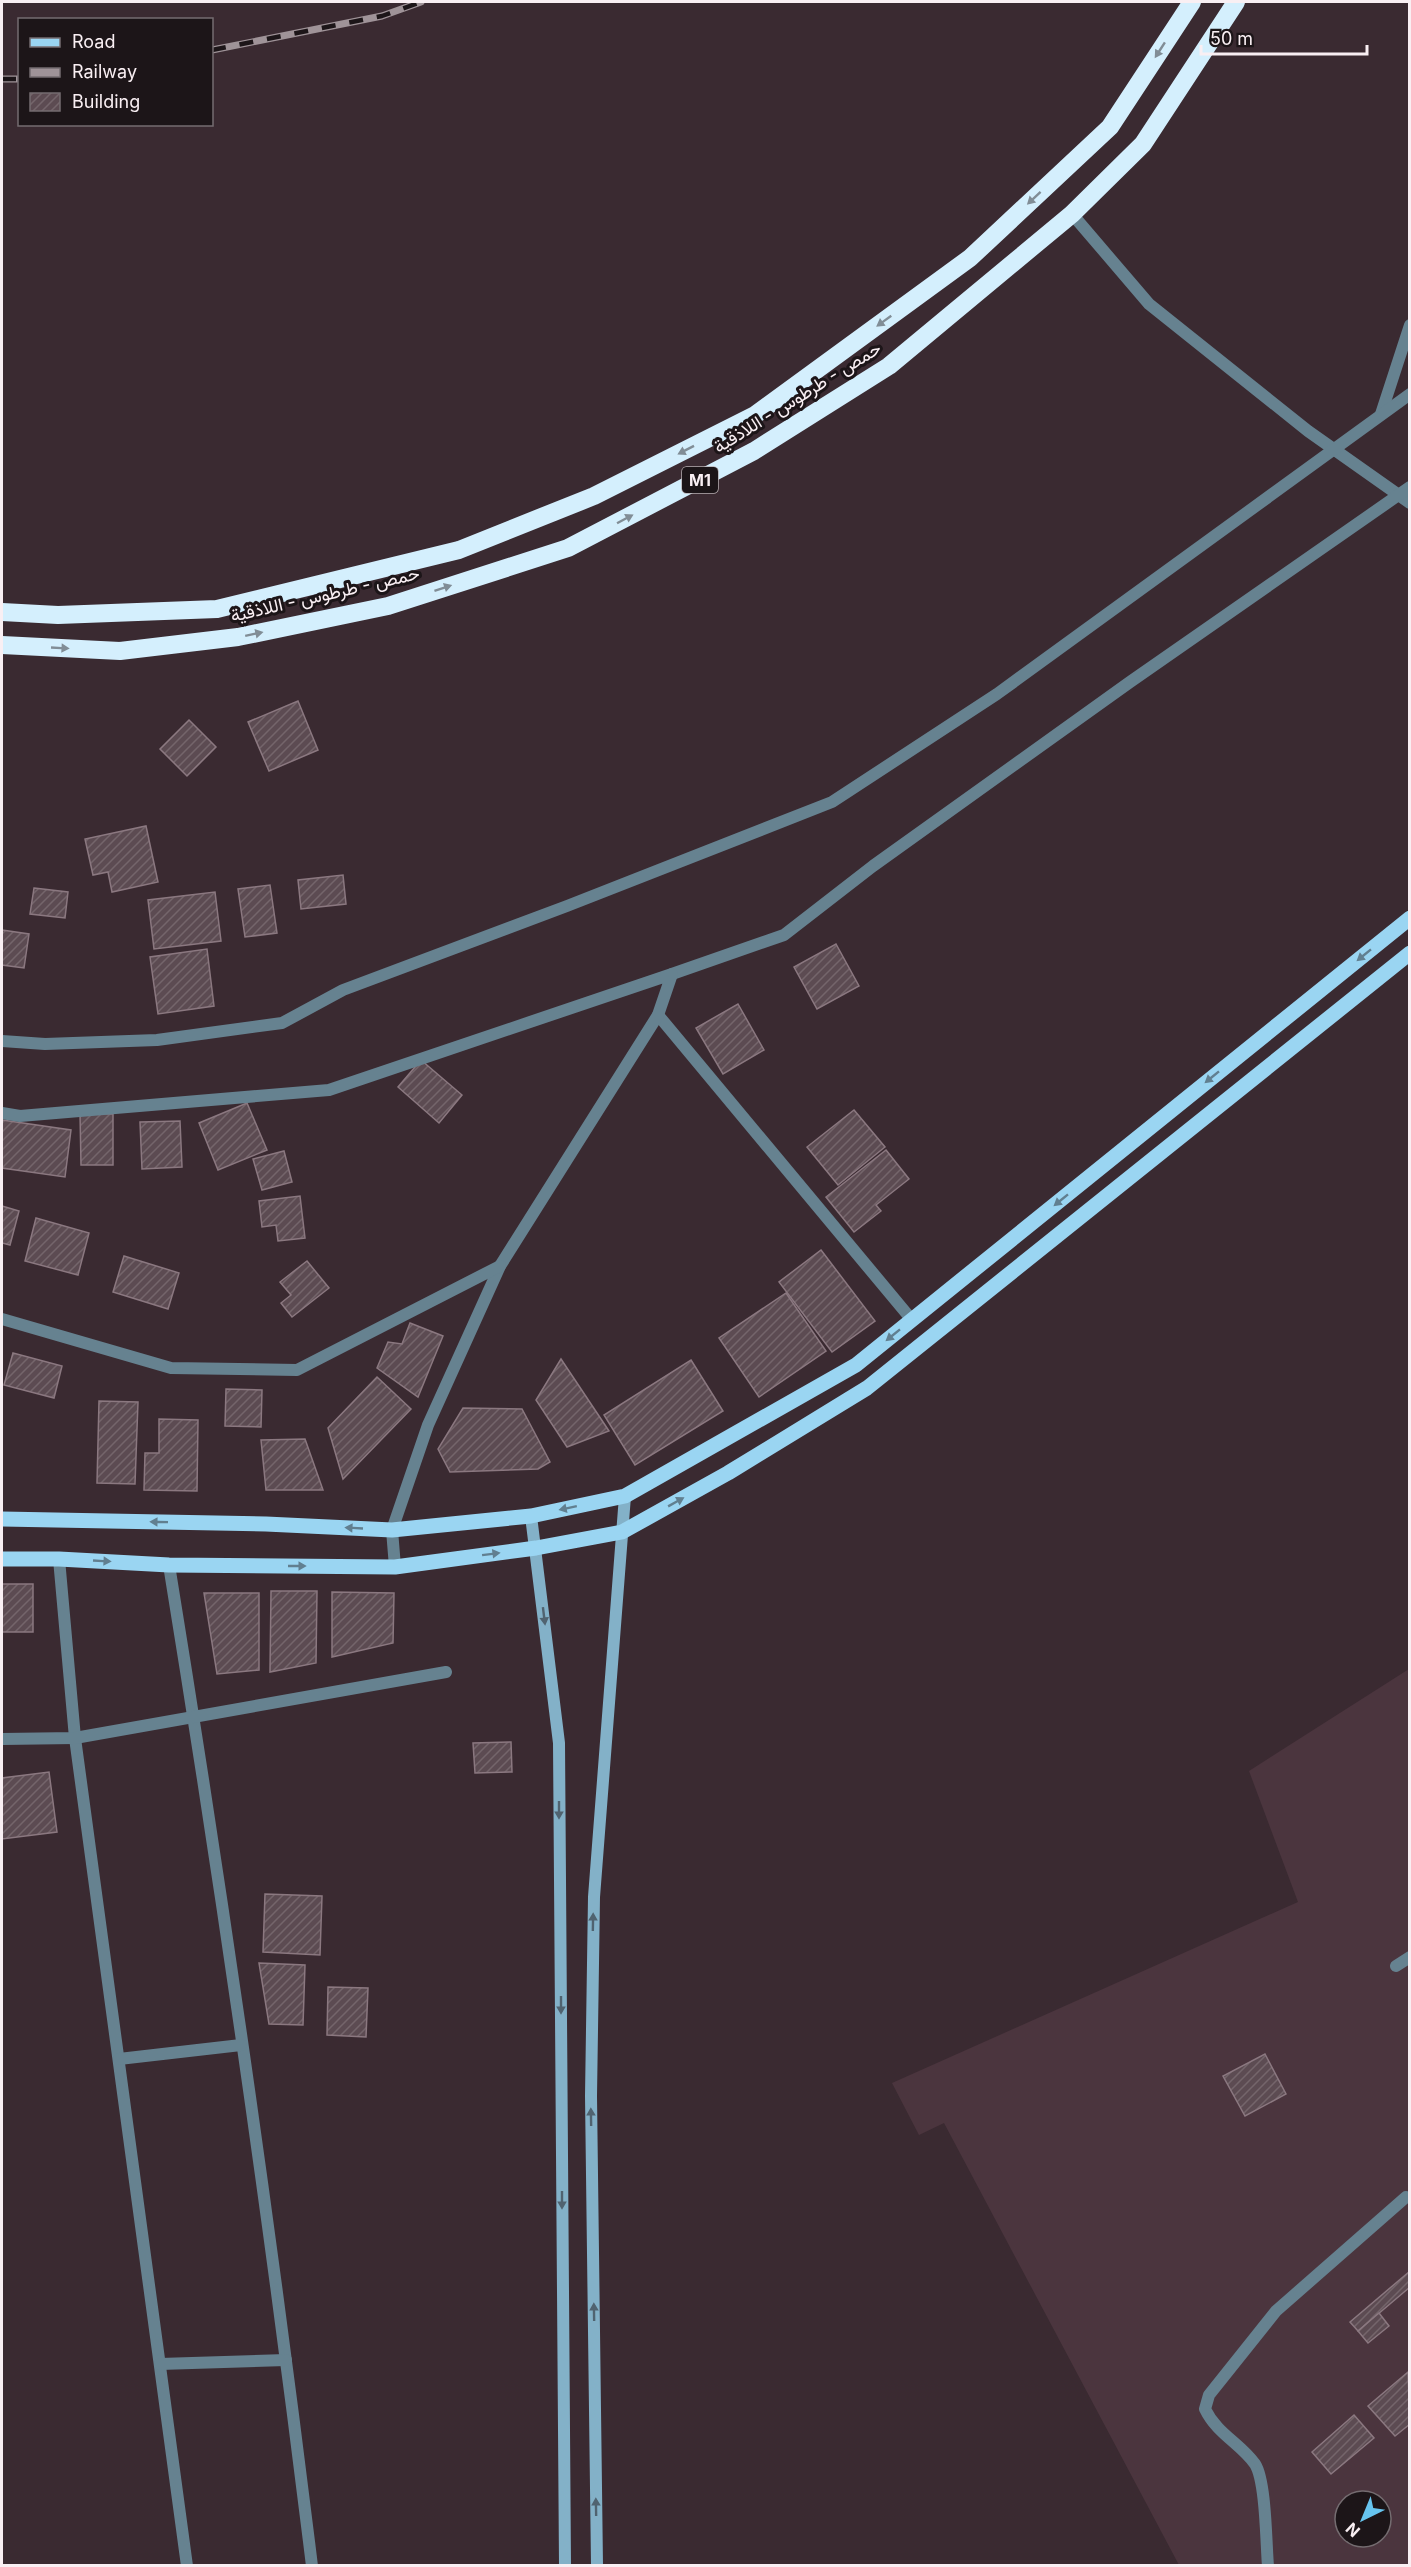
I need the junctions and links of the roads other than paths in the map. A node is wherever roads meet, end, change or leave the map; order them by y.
1 (1192, 2) edge
2 (1236, 2) edge
3 (1072, 214) junction
4 (1410, 325) edge
5 (1410, 394) edge
6 (1382, 414) junction
7 (1332, 448) junction
8 (1410, 487) edge
9 (1399, 495) junction
10 (1410, 503) edge
11 (2, 612) edge
12 (2, 645) edge
13 (1410, 918) edge
14 (1410, 953) edge
15 (672, 974) junction
16 (658, 1016) junction
17 (2, 1041) edge
18 (2, 1113) edge
19 (500, 1266) junction
20 (2, 1319) edge
21 (912, 1320) junction
22 (625, 1496) junction
23 (531, 1516) junction
24 (2, 1519) edge
25 (392, 1530) junction
26 (622, 1532) junction
27 (536, 1548) junction
28 (2, 1559) edge
29 (59, 1559) junction
30 (169, 1565) junction
31 (395, 1567) junction
32 (446, 1672) dead end
33 (194, 1717) junction
34 (75, 1738) junction
35 (2, 1739) edge
36 (1410, 1957) edge
37 (1396, 1966) dead end
38 (241, 2045) junction
39 (119, 2059) junction
40 (1406, 2198) dead end
41 (286, 2360) junction
42 (160, 2364) junction
43 (187, 2565) edge
44 (312, 2565) edge
45 (565, 2565) edge
46 (597, 2565) edge
47 (1268, 2565) edge

1 -> 11 highway, حمص - طرطوس - اللاذقية / M1
2 - 3 highway, حمص - طرطوس - اللاذقية / M1
3 - 7 street
12 -> 3 highway, حمص - طرطوس - اللاذقية / M1
4 - 6 street
5 - 6 street
6 - 7 street
7 - 9 street
7 - 17 street
8 - 9 street
9 - 10 street
9 - 15 street
13 -> 21 main road
26 -> 14 main road
15 - 16 street
15 - 18 street
16 - 19 street
16 - 21 street
19 - 20 street
19 - 25 street
21 -> 22 main road
22 -> 23 main road
22 - 26 street
23 - 25 main road
23 - 27 street
25 -> 24 main road
25 - 31 street
26 - 27 main road
46 -> 26 street
31 -> 27 main road
27 -> 45 street
28 - 29 main road
29 -> 30 main road
29 - 34 street
30 -> 31 main road
30 - 33 street
32 - 33 street
33 - 34 street
33 - 38 street
34 - 35 street
34 - 39 street
36 - 37 street
38 - 39 street
38 - 41 street
39 - 42 street
40 - 47 street
41 - 42 street
41 - 44 street
42 - 43 street

